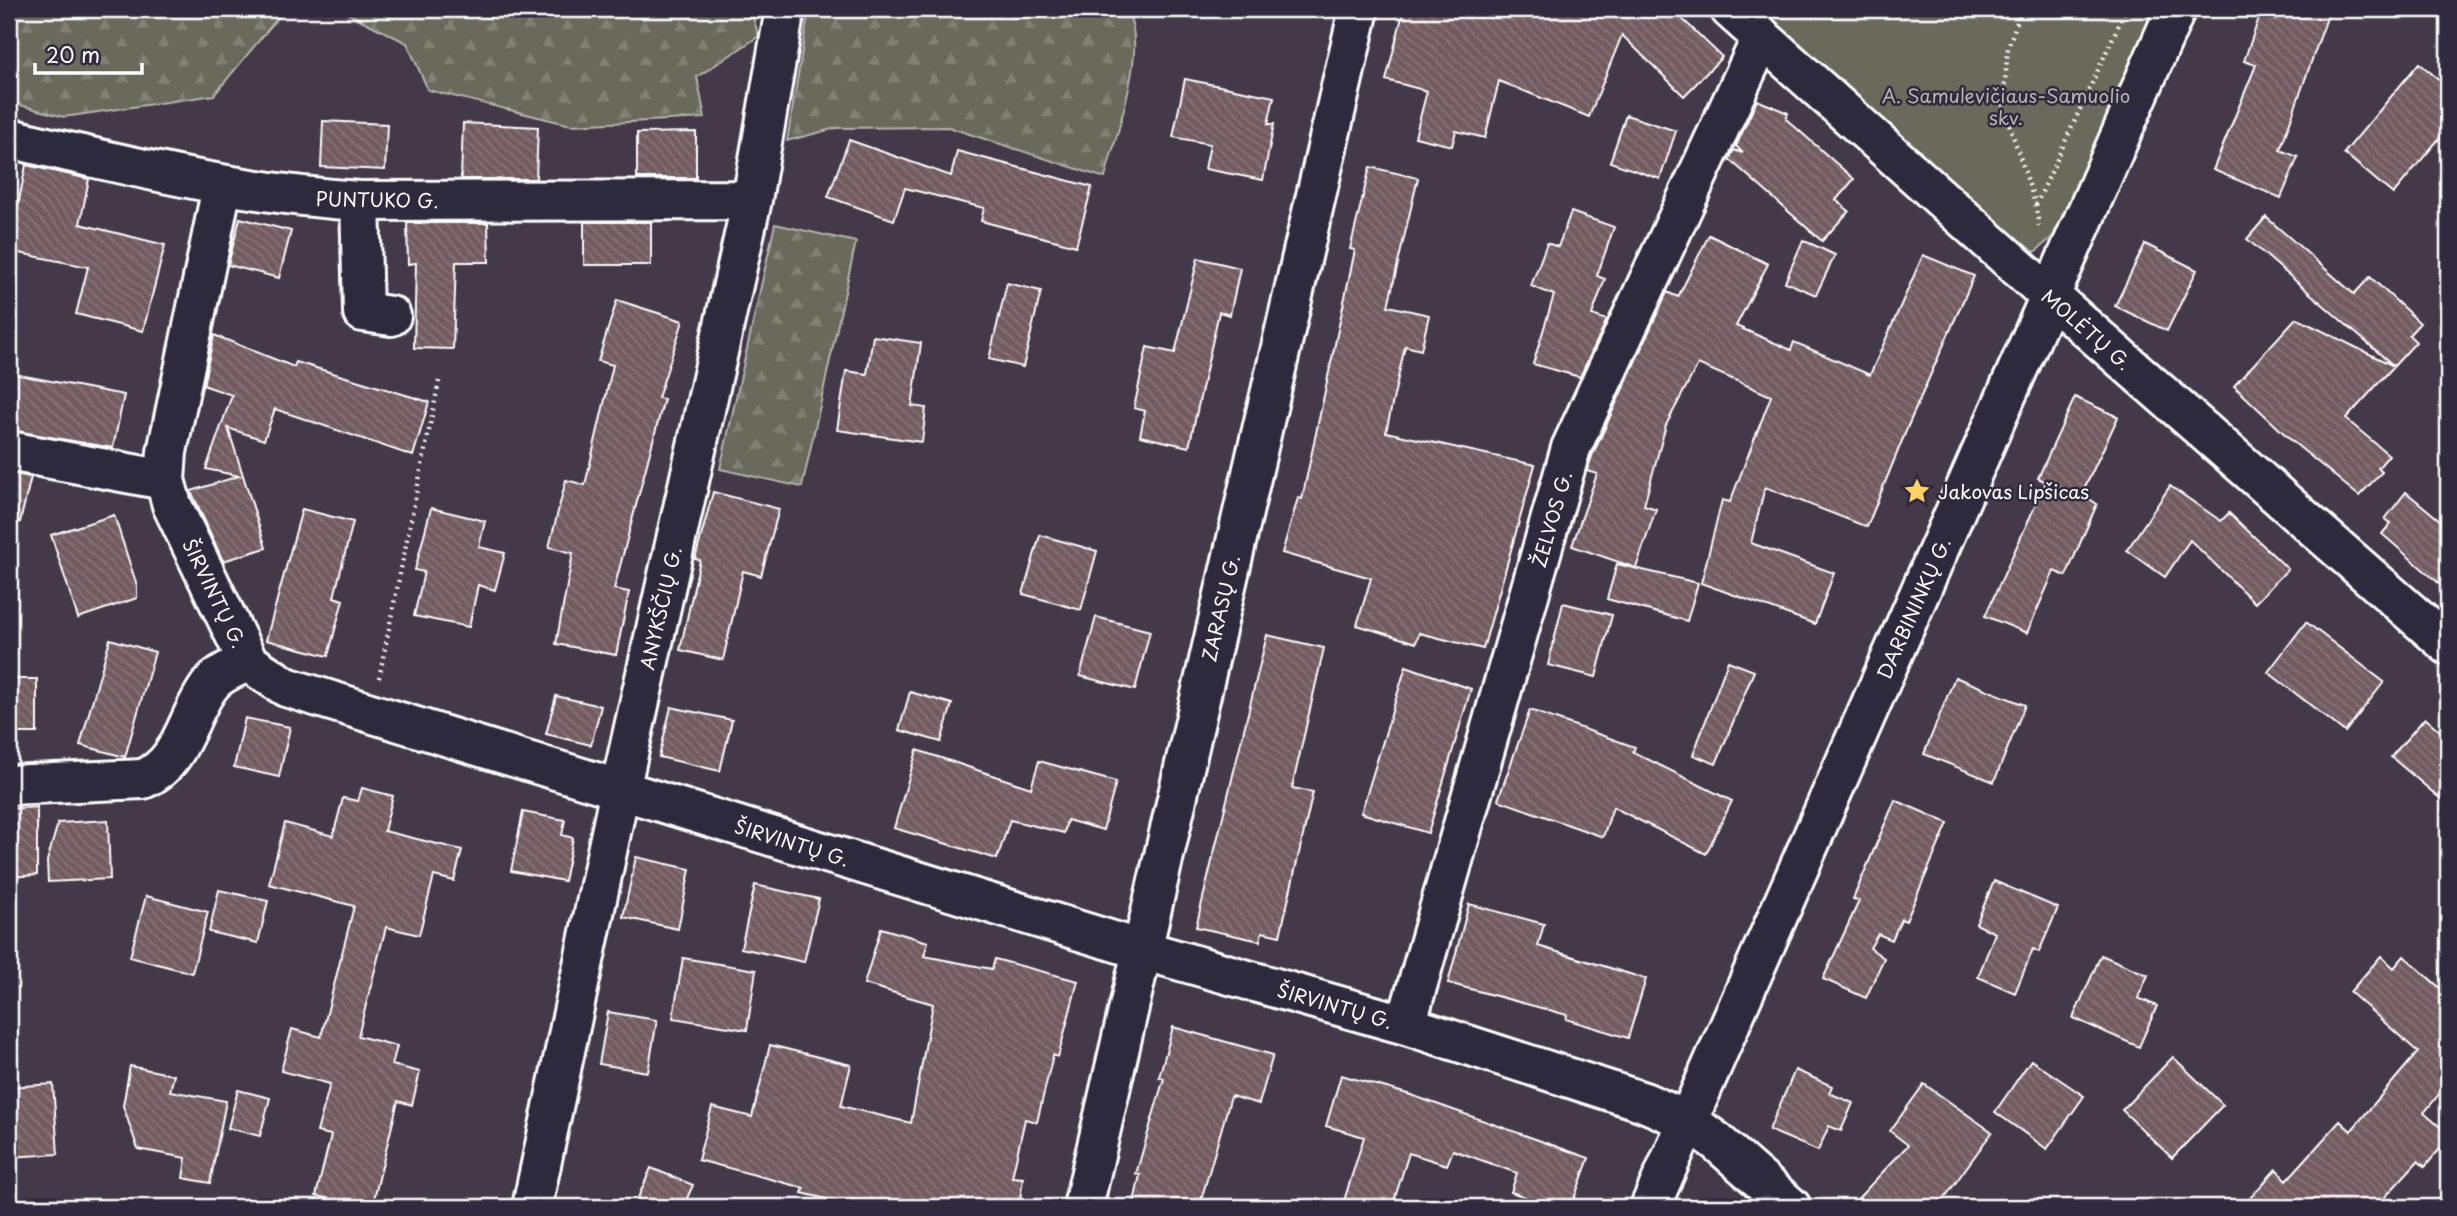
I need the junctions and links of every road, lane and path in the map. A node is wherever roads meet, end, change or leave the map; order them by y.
1 (785, 9) edge
2 (1359, 9) edge
3 (1730, 9) edge
4 (2022, 9) edge
5 (2126, 9) edge
6 (2176, 9) edge
7 (1762, 37) junction
8 (9, 138) edge
9 (222, 187) junction
10 (752, 200) junction
11 (360, 201) junction
12 (2036, 206) junction
13 (2040, 232) dead end
14 (2050, 296) junction
15 (391, 316) dead end
16 (439, 381) dead end
17 (9, 451) edge
18 (165, 480) junction
19 (2448, 645) edge
20 (248, 662) junction
21 (373, 713) junction
22 (9, 785) edge
23 (620, 790) junction
24 (1142, 950) junction
25 (1406, 1025) junction
26 (1688, 1121) junction
27 (532, 1207) edge
28 (1083, 1207) edge
29 (1650, 1207) edge
30 (1791, 1207) edge

1 - 10 street, ANYKŠČIŲ G.
2 - 24 street, ZARASŲ G.
3 - 7 street, MOLĖTŲ G.
4 - 12 path
5 - 12 path
6 - 14 street, DARBININKŲ G.
7 - 14 street, MOLĖTŲ G.
7 - 25 street, ŽELVOS G.
8 - 9 street, PUNTUKO G.
9 - 11 street, PUNTUKO G.
9 - 18 street, ŠIRVINTŲ G.
10 - 11 street, PUNTUKO G.
10 - 23 street, ANYKŠČIŲ G.
11 - 15 street
12 - 13 path
14 - 19 street, MOLĖTŲ G.
14 - 26 street, DARBININKŲ G.
16 - 21 path
17 - 18 street
18 - 20 street, ŠIRVINTŲ G.
20 - 21 street, ŠIRVINTŲ G.
20 - 22 street
21 - 23 street, ŠIRVINTŲ G.
23 - 24 street, ŠIRVINTŲ G.
23 - 27 street, ANYKŠČIŲ G.
24 - 25 street, ŠIRVINTŲ G.
24 - 28 street, ZARASŲ G.
25 - 26 street, ŠIRVINTŲ G.
26 - 29 street, DARBININKŲ G.
26 - 30 street, ŠIRVINTŲ G.

